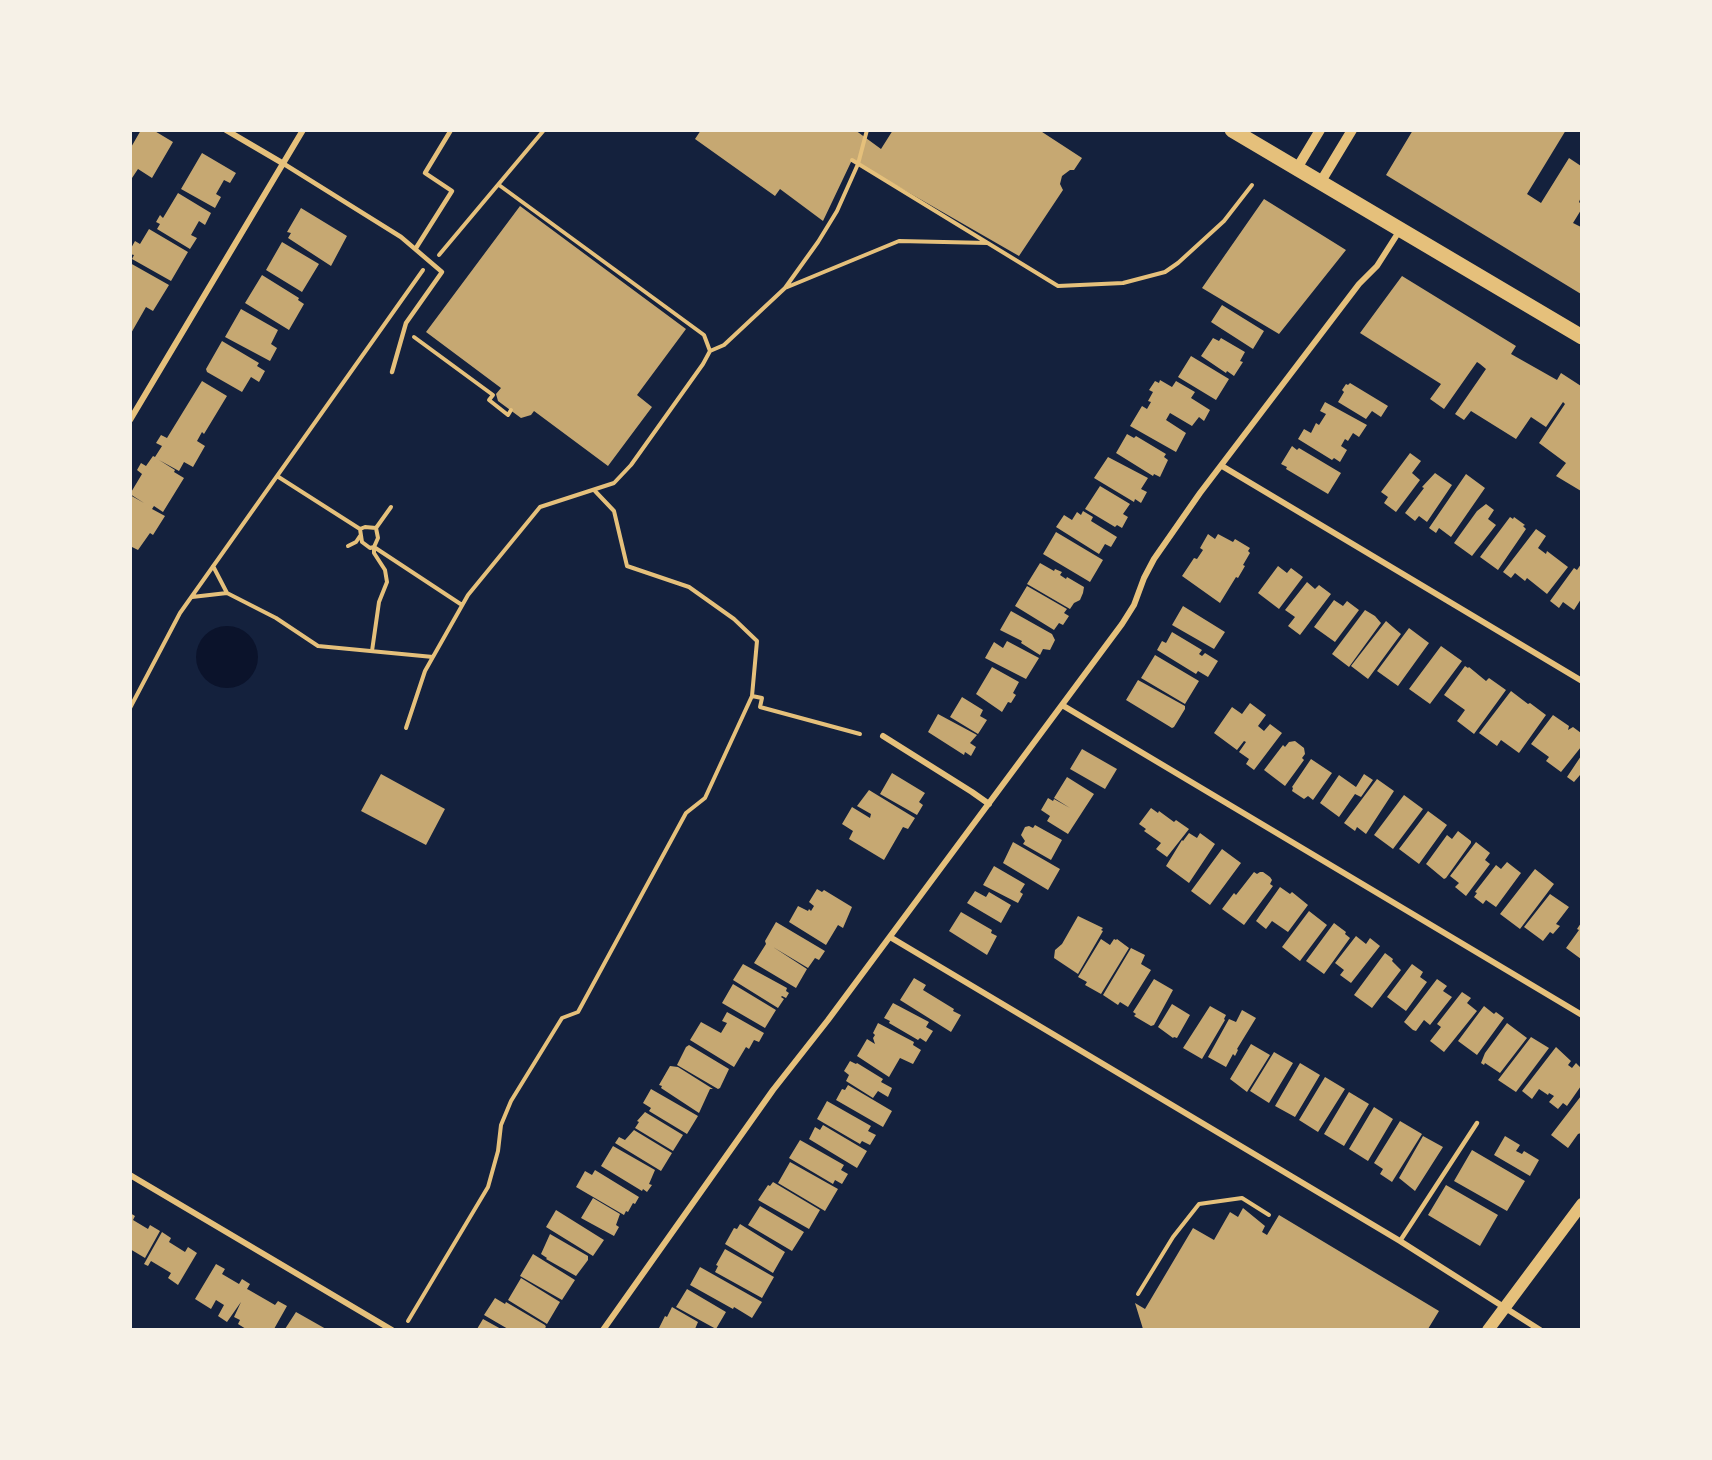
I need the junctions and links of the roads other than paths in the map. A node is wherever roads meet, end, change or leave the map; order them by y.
1 (226, 130) edge
2 (303, 130) edge
3 (451, 130) edge
4 (1232, 130) edge
5 (1320, 130) edge
6 (1352, 130) edge
7 (284, 164) junction
8 (1296, 170) junction
9 (1320, 183) junction
10 (1400, 229) junction
11 (416, 248) junction
12 (1581, 337) edge
13 (392, 372) dead end
14 (130, 420) edge
15 (1222, 466) junction
16 (1581, 681) edge
17 (1062, 705) junction
18 (883, 736) dead end
19 (989, 804) junction
20 (890, 937) junction
21 (1581, 1015) edge
22 (1477, 1123) dead end
23 (130, 1175) edge
24 (1581, 1204) edge
25 (1400, 1241) junction
26 (1505, 1308) junction
27 (392, 1329) edge
28 (603, 1329) edge
29 (1488, 1329) edge
30 (1540, 1329) edge

1 - 7 street
2 - 7 street
3 - 11 lane
4 - 8 main road
5 - 8 street
6 - 9 street
7 - 11 lane
7 - 14 street
8 - 9 main road
9 - 10 main road
10 - 12 main road
10 - 15 street
11 - 13 lane
15 - 16 street
15 - 17 street
17 - 19 street
17 - 21 street
18 - 19 street
19 - 20 street
20 - 25 street
20 - 28 street
22 - 25 lane
23 - 27 street
24 - 26 main road
25 - 26 street
26 - 29 main road
26 - 30 street

